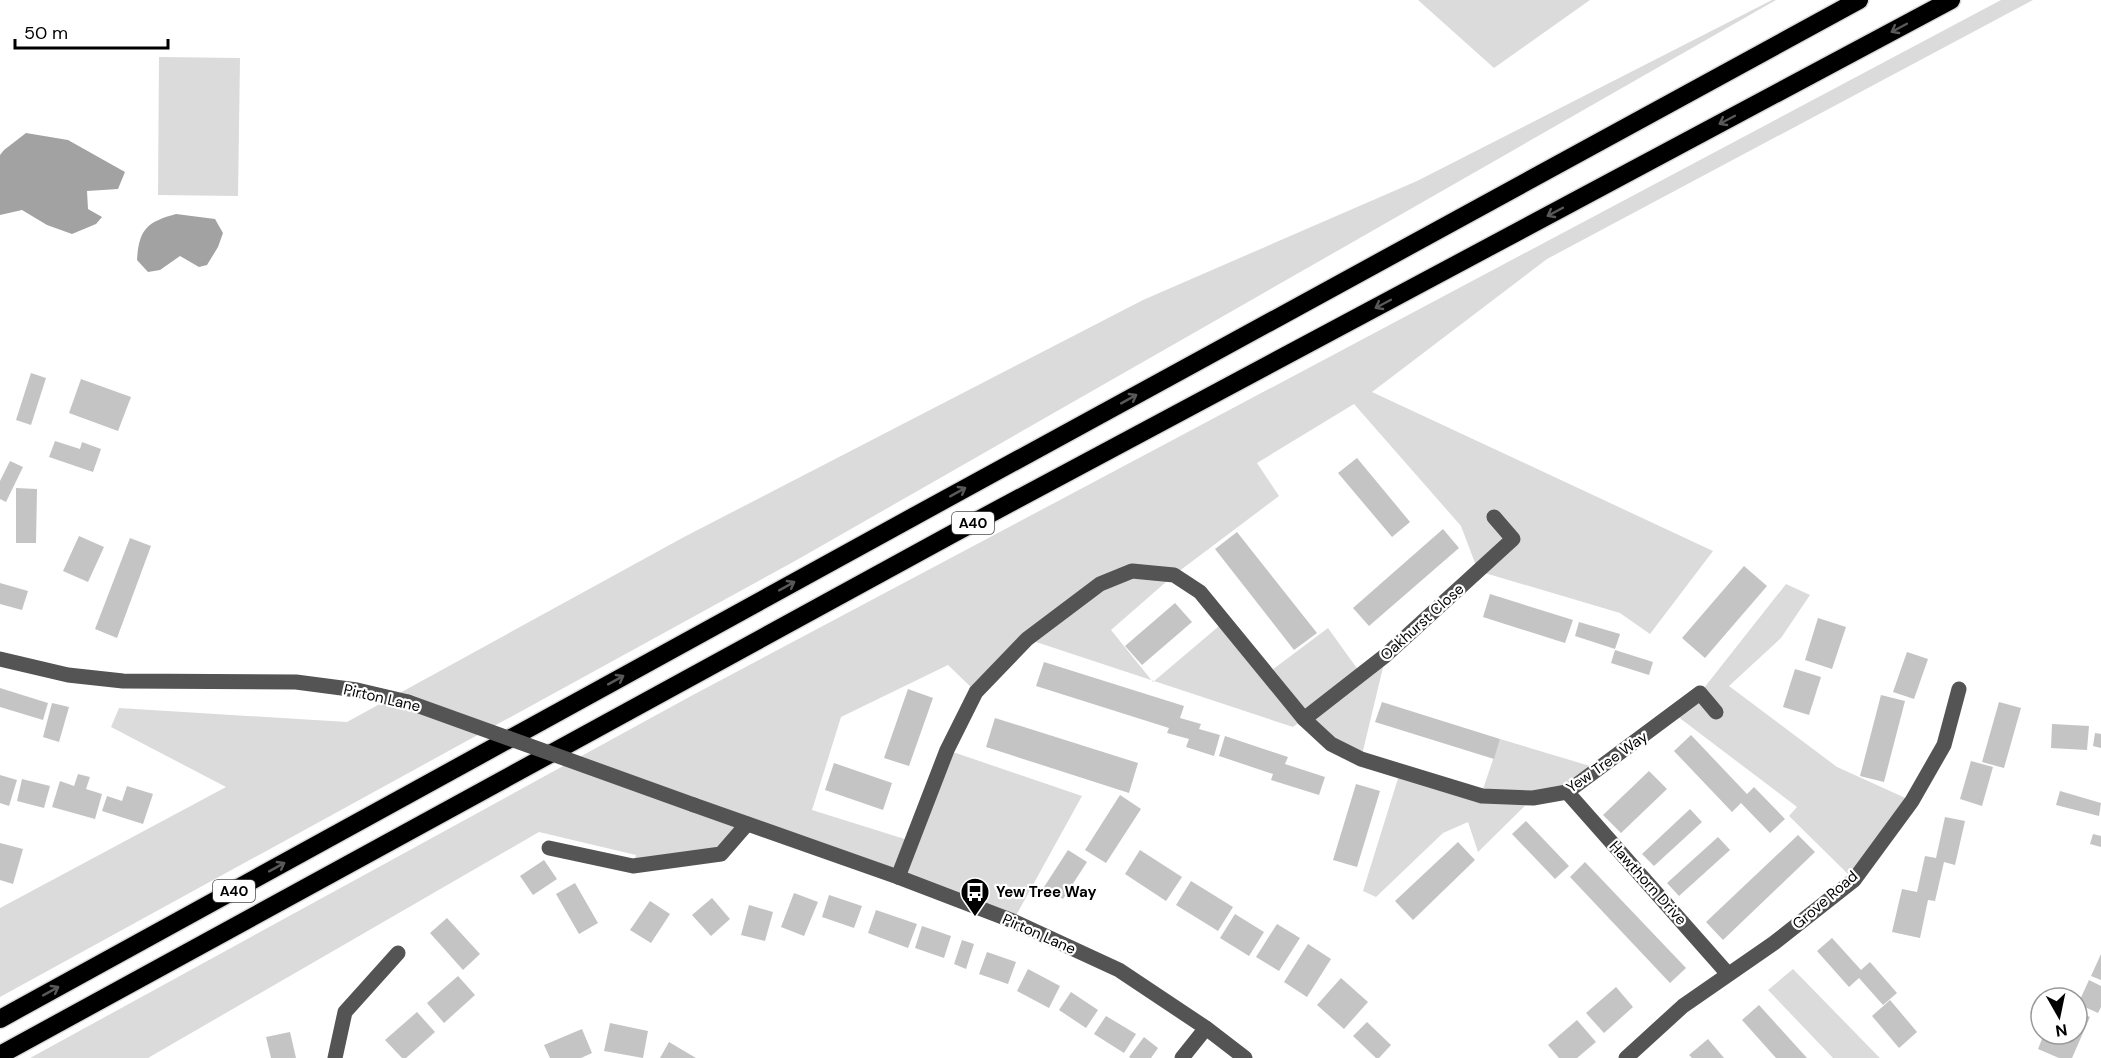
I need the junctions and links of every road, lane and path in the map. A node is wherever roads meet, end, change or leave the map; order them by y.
1 (1859, 0) edge
2 (1951, 0) edge
3 (1494, 517) dead end
4 (0, 659) edge
5 (1959, 689) dead end
6 (1716, 712) dead end
7 (1304, 719) junction
8 (1567, 792) junction
9 (747, 824) junction
10 (549, 848) dead end
11 (898, 877) junction
12 (398, 953) dead end
13 (1728, 974) junction
14 (0, 1019) edge
15 (1206, 1028) junction
16 (0, 1055) edge
17 (335, 1058) edge
18 (1182, 1058) edge
19 (1245, 1058) edge
20 (1626, 1058) edge

14 -> 1 highway, A40
2 -> 16 highway, A40
3 - 7 street, Oakhurst Close
4 - 9 street, Pirton Lane, bridge
5 - 13 street, Grove Road
6 - 8 street, Yew Tree Way
7 - 8 street, Yew Tree Way
7 - 11 street, Yew Tree Way
8 - 13 street, Hawthorn Drive
9 - 10 street
9 - 11 street, Pirton Lane
11 - 15 street, Pirton Lane
12 - 17 street
13 - 20 street, Grove Road
15 - 18 street
15 - 19 street, Pirton Lane

